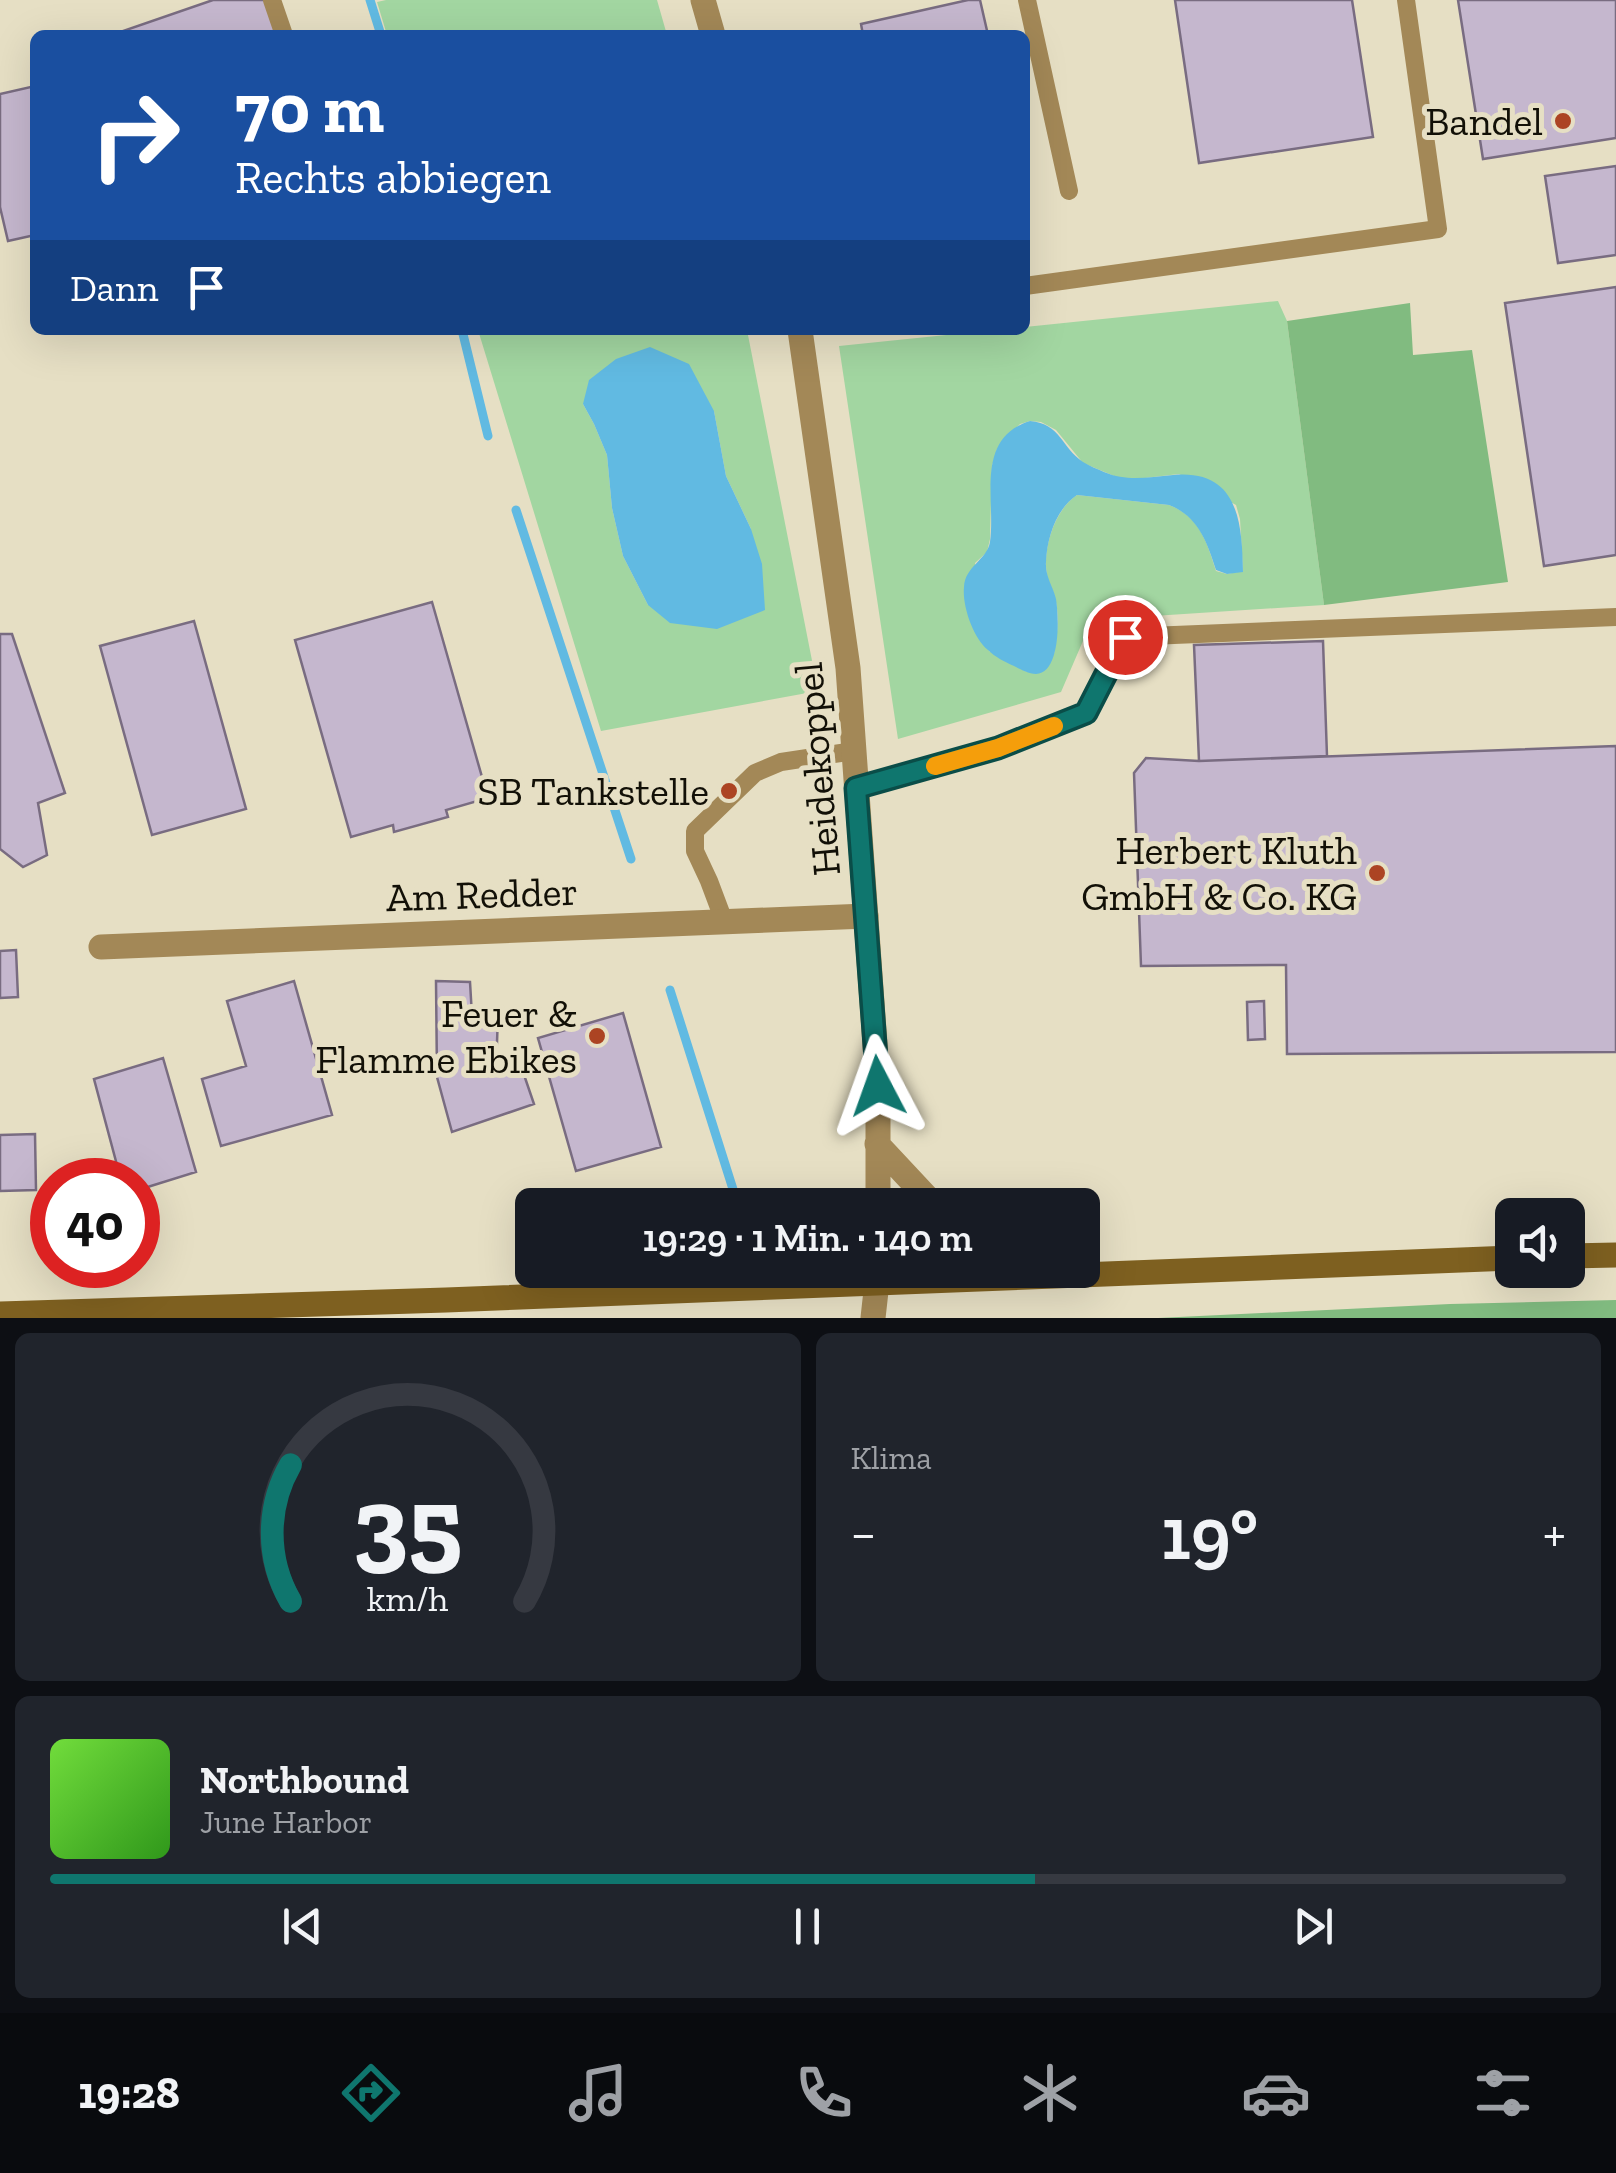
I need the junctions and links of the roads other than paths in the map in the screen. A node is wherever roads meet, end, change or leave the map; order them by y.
1 (272, 0) edge
2 (703, 0) edge
3 (1028, 0) edge
4 (1406, 0) edge
5 (282, 30) edge
6 (712, 30) edge
7 (1069, 192) dead end
8 (1030, 285) edge
9 (801, 335) edge
10 (1616, 617) edge
11 (854, 751) junction
12 (856, 788) junction
13 (866, 916) junction
14 (724, 922) junction
15 (101, 947) dead end
16 (878, 1144) junction
17 (878, 1188) edge
18 (918, 1188) edge
19 (1616, 1255) edge
20 (1585, 1256) edge
21 (1495, 1259) edge
22 (1100, 1271) edge
23 (601, 1288) edge
24 (877, 1288) edge
25 (0, 1314) edge
26 (874, 1318) edge

1 - 5 lane
2 - 6 street
3 - 7 lane
4 - 8 lane
9 - 11 street, Heidekoppel
10 - 12 lane
11 - 12 street, Heidekoppel
11 - 14 lane
12 - 13 street, Heidekoppel
13 - 14 street, Am Redder
13 - 16 street, Heidekoppel
14 - 15 street, Am Redder
16 - 17 street, Heidekoppel
16 - 18 street
19 - 20 main road
21 - 22 main road
23 - 25 main road
24 - 26 street

